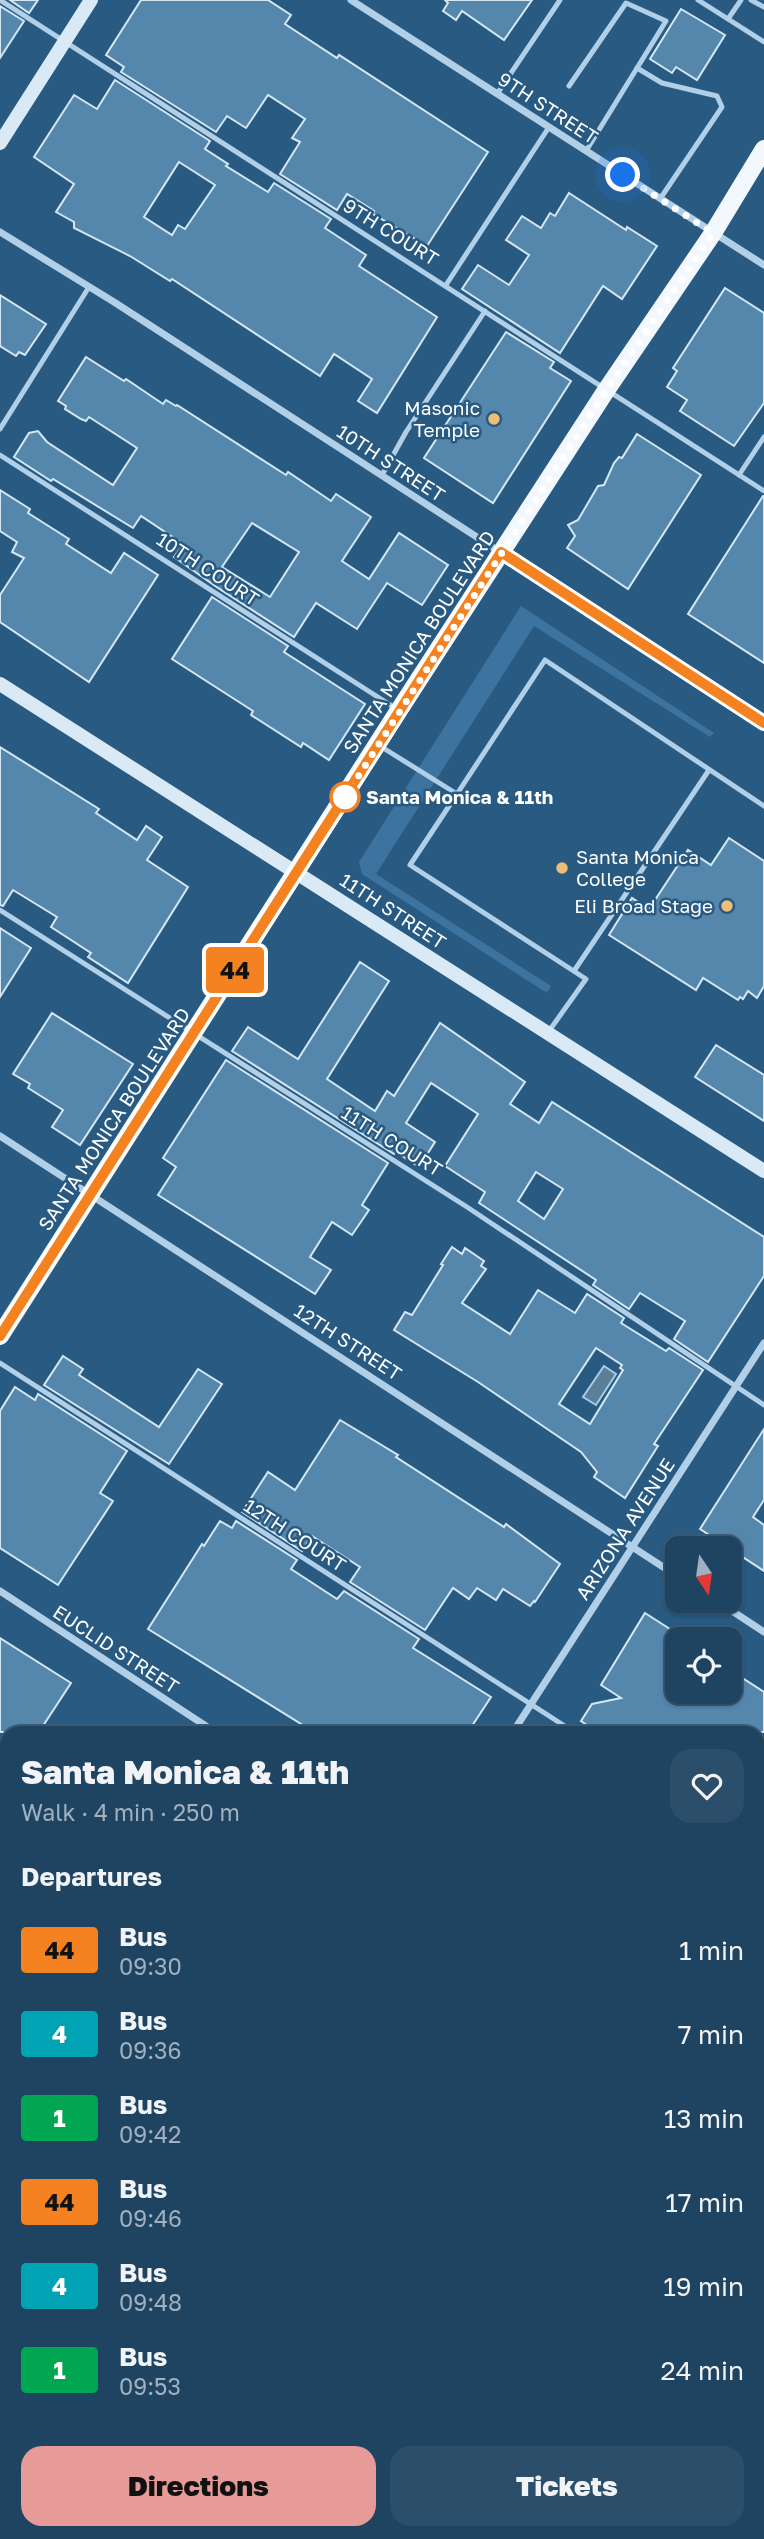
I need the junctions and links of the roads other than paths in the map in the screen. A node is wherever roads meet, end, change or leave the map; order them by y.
1 (0, 0) edge
2 (91, 0) edge
3 (351, 0) edge
4 (560, 0) edge
5 (698, 0) edge
6 (741, 0) edge
7 (751, 0) edge
8 (764, 7) edge
9 (728, 19) junction
10 (764, 42) edge
11 (63, 43) junction
12 (638, 68) junction
13 (569, 86) dead end
14 (497, 94) junction
15 (549, 128) junction
16 (0, 143) edge
17 (764, 149) edge
18 (586, 151) junction
19 (660, 199) junction
20 (0, 232) edge
21 (713, 233) junction
22 (764, 265) edge
23 (446, 285) junction
24 (89, 287) junction
25 (485, 311) junction
26 (607, 389) junction
27 (0, 429) edge
28 (764, 437) edge
29 (0, 455) edge
30 (382, 475) junction
31 (739, 475) junction
32 (764, 491) edge
33 (501, 552) junction
34 (0, 684) edge
35 (399, 710) junction
36 (764, 723) edge
37 (378, 744) junction
38 (709, 770) junction
39 (457, 794) junction
40 (764, 806) edge
41 (297, 873) junction
42 (0, 910) edge
43 (575, 971) junction
44 (194, 1034) junction
45 (547, 1034) junction
46 (0, 1136) edge
47 (764, 1171) edge
48 (90, 1193) junction
49 (0, 1336) edge
50 (764, 1343) edge
51 (0, 1363) edge
52 (735, 1387) junction
53 (764, 1405) edge
54 (632, 1548) junction
55 (665, 1569) edge
56 (0, 1591) edge
57 (737, 1614) edge
58 (764, 1632) edge
59 (531, 1705) junction
60 (206, 1726) edge
61 (517, 1726) edge
62 (564, 1726) edge

1 - 11 lane, 9TH COURT
2 - 11 street
3 - 14 street, 9TH STREET
4 - 14 lane
5 - 9 lane
6 - 9 lane
7 - 8 lane
9 - 10 lane
11 - 16 street
11 - 23 lane, 9TH COURT
12 - 13 lane
12 - 18 lane
12 - 19 lane
14 - 15 street, 9TH STREET
15 - 18 street, 9TH STREET
15 - 23 lane
17 - 21 main road, SANTA MONICA BOULEVARD
18 - 19 street, 9TH STREET
19 - 21 street, 9TH STREET
20 - 24 street, 10TH STREET
21 - 22 street, 9TH STREET
21 - 26 main road, SANTA MONICA BOULEVARD
23 - 25 lane, 9TH COURT
24 - 27 lane
24 - 30 street, 10TH STREET
25 - 26 lane, 9TH COURT
25 - 30 lane
26 - 31 lane, 9TH COURT
26 - 33 main road, SANTA MONICA BOULEVARD
28 - 31 lane
29 - 35 lane, 10TH COURT
30 - 33 street, 10TH STREET
31 - 32 lane, 9TH COURT
33 - 35 main road, SANTA MONICA BOULEVARD
33 - 36 street, 10TH STREET
34 - 41 street, 11TH STREET
35 - 37 main road, SANTA MONICA BOULEVARD
37 - 39 lane
37 - 41 main road, SANTA MONICA BOULEVARD
38 - 39 lane
38 - 40 lane
38 - 43 lane
39 - 43 lane
41 - 44 main road, SANTA MONICA BOULEVARD
41 - 45 street, 11TH STREET
42 - 44 lane, 11TH COURT
43 - 45 lane
44 - 48 main road, SANTA MONICA BOULEVARD
44 - 52 lane, 11TH COURT
45 - 47 street, 11TH STREET
46 - 48 street, 12TH STREET
48 - 49 main road, SANTA MONICA BOULEVARD
48 - 54 street, 12TH STREET
50 - 52 street, ARIZONA AVENUE
51 - 59 lane, 12TH COURT
52 - 53 lane, 11TH COURT
52 - 54 street, ARIZONA AVENUE
54 - 55 street, 12TH STREET
54 - 59 street, ARIZONA AVENUE
56 - 60 street, EUCLID STREET
57 - 58 street
59 - 61 street, ARIZONA AVENUE
59 - 62 lane, 12TH COURT

